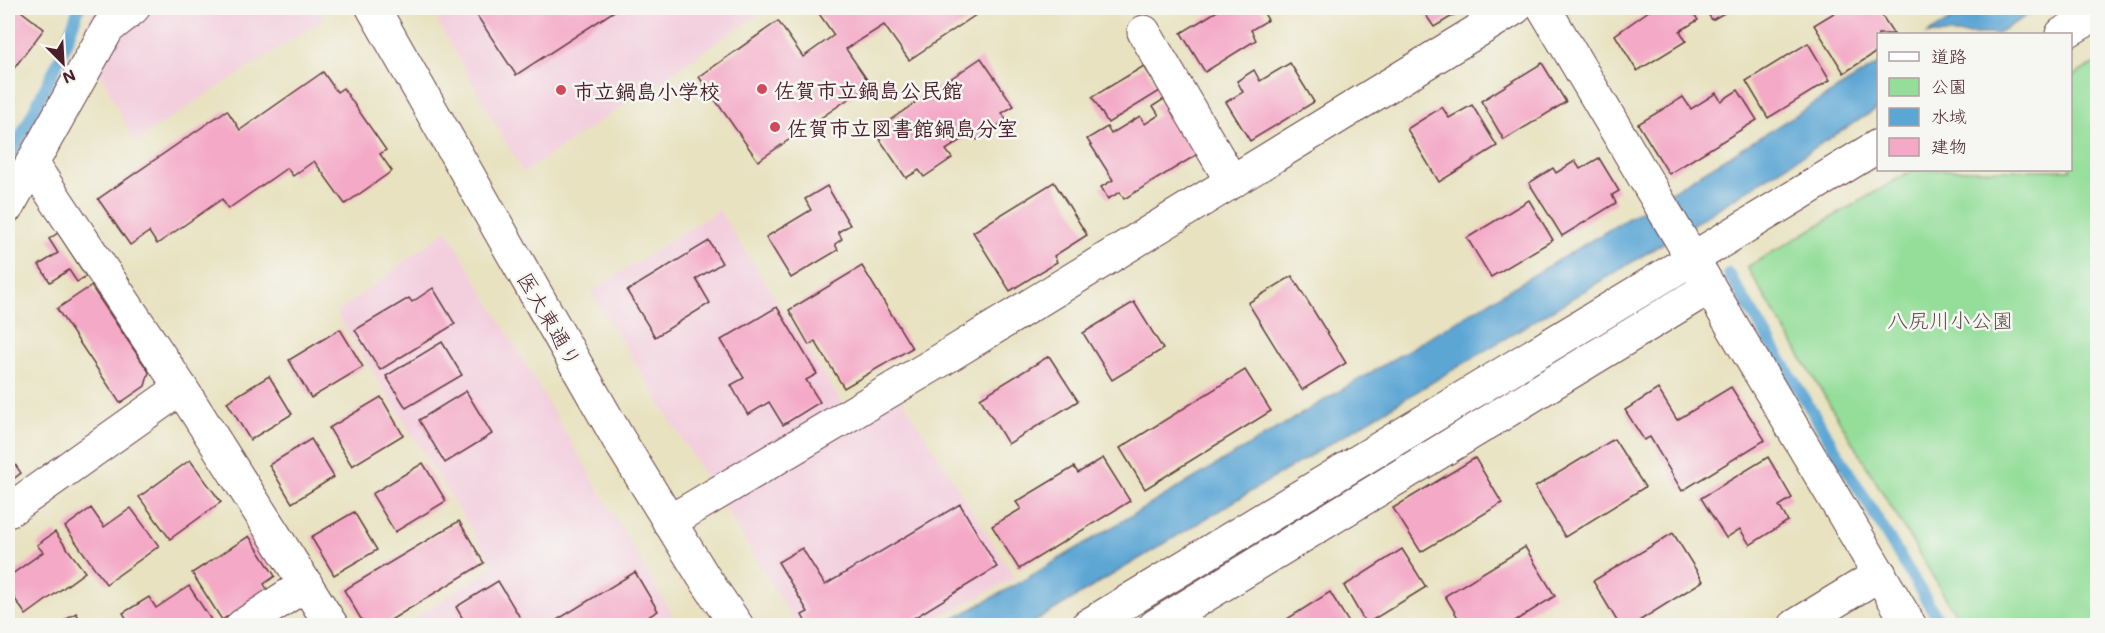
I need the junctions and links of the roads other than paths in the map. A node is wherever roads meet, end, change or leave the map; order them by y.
1 (133, 8) edge
2 (373, 8) edge
3 (1515, 8) edge
4 (1544, 8) edge
5 (2097, 13) edge
6 (1144, 32) dead end
7 (2064, 33) edge
8 (1877, 147) edge
9 (32, 164) junction
10 (1233, 182) junction
11 (8, 206) edge
12 (1687, 251) junction
13 (1708, 288) junction
14 (181, 388) junction
15 (8, 511) edge
16 (669, 522) junction
17 (1880, 574) junction
18 (306, 584) junction
19 (242, 626) edge
20 (332, 626) edge
21 (737, 626) edge
22 (1086, 626) edge
23 (1155, 626) edge
24 (1795, 626) edge
25 (1910, 626) edge

1 - 9 street
2 - 16 street, 医大東通り
3 - 10 street
4 - 12 street
5 - 7 street
6 - 10 street
8 - 12 street
9 - 11 street
9 - 14 street
10 - 16 street
12 - 13 street
12 - 22 street
13 - 17 street
13 - 23 street
14 - 15 street
14 - 18 street
16 - 21 street, 医大東通り
17 - 24 street
17 - 25 street
18 - 19 street
18 - 20 street

